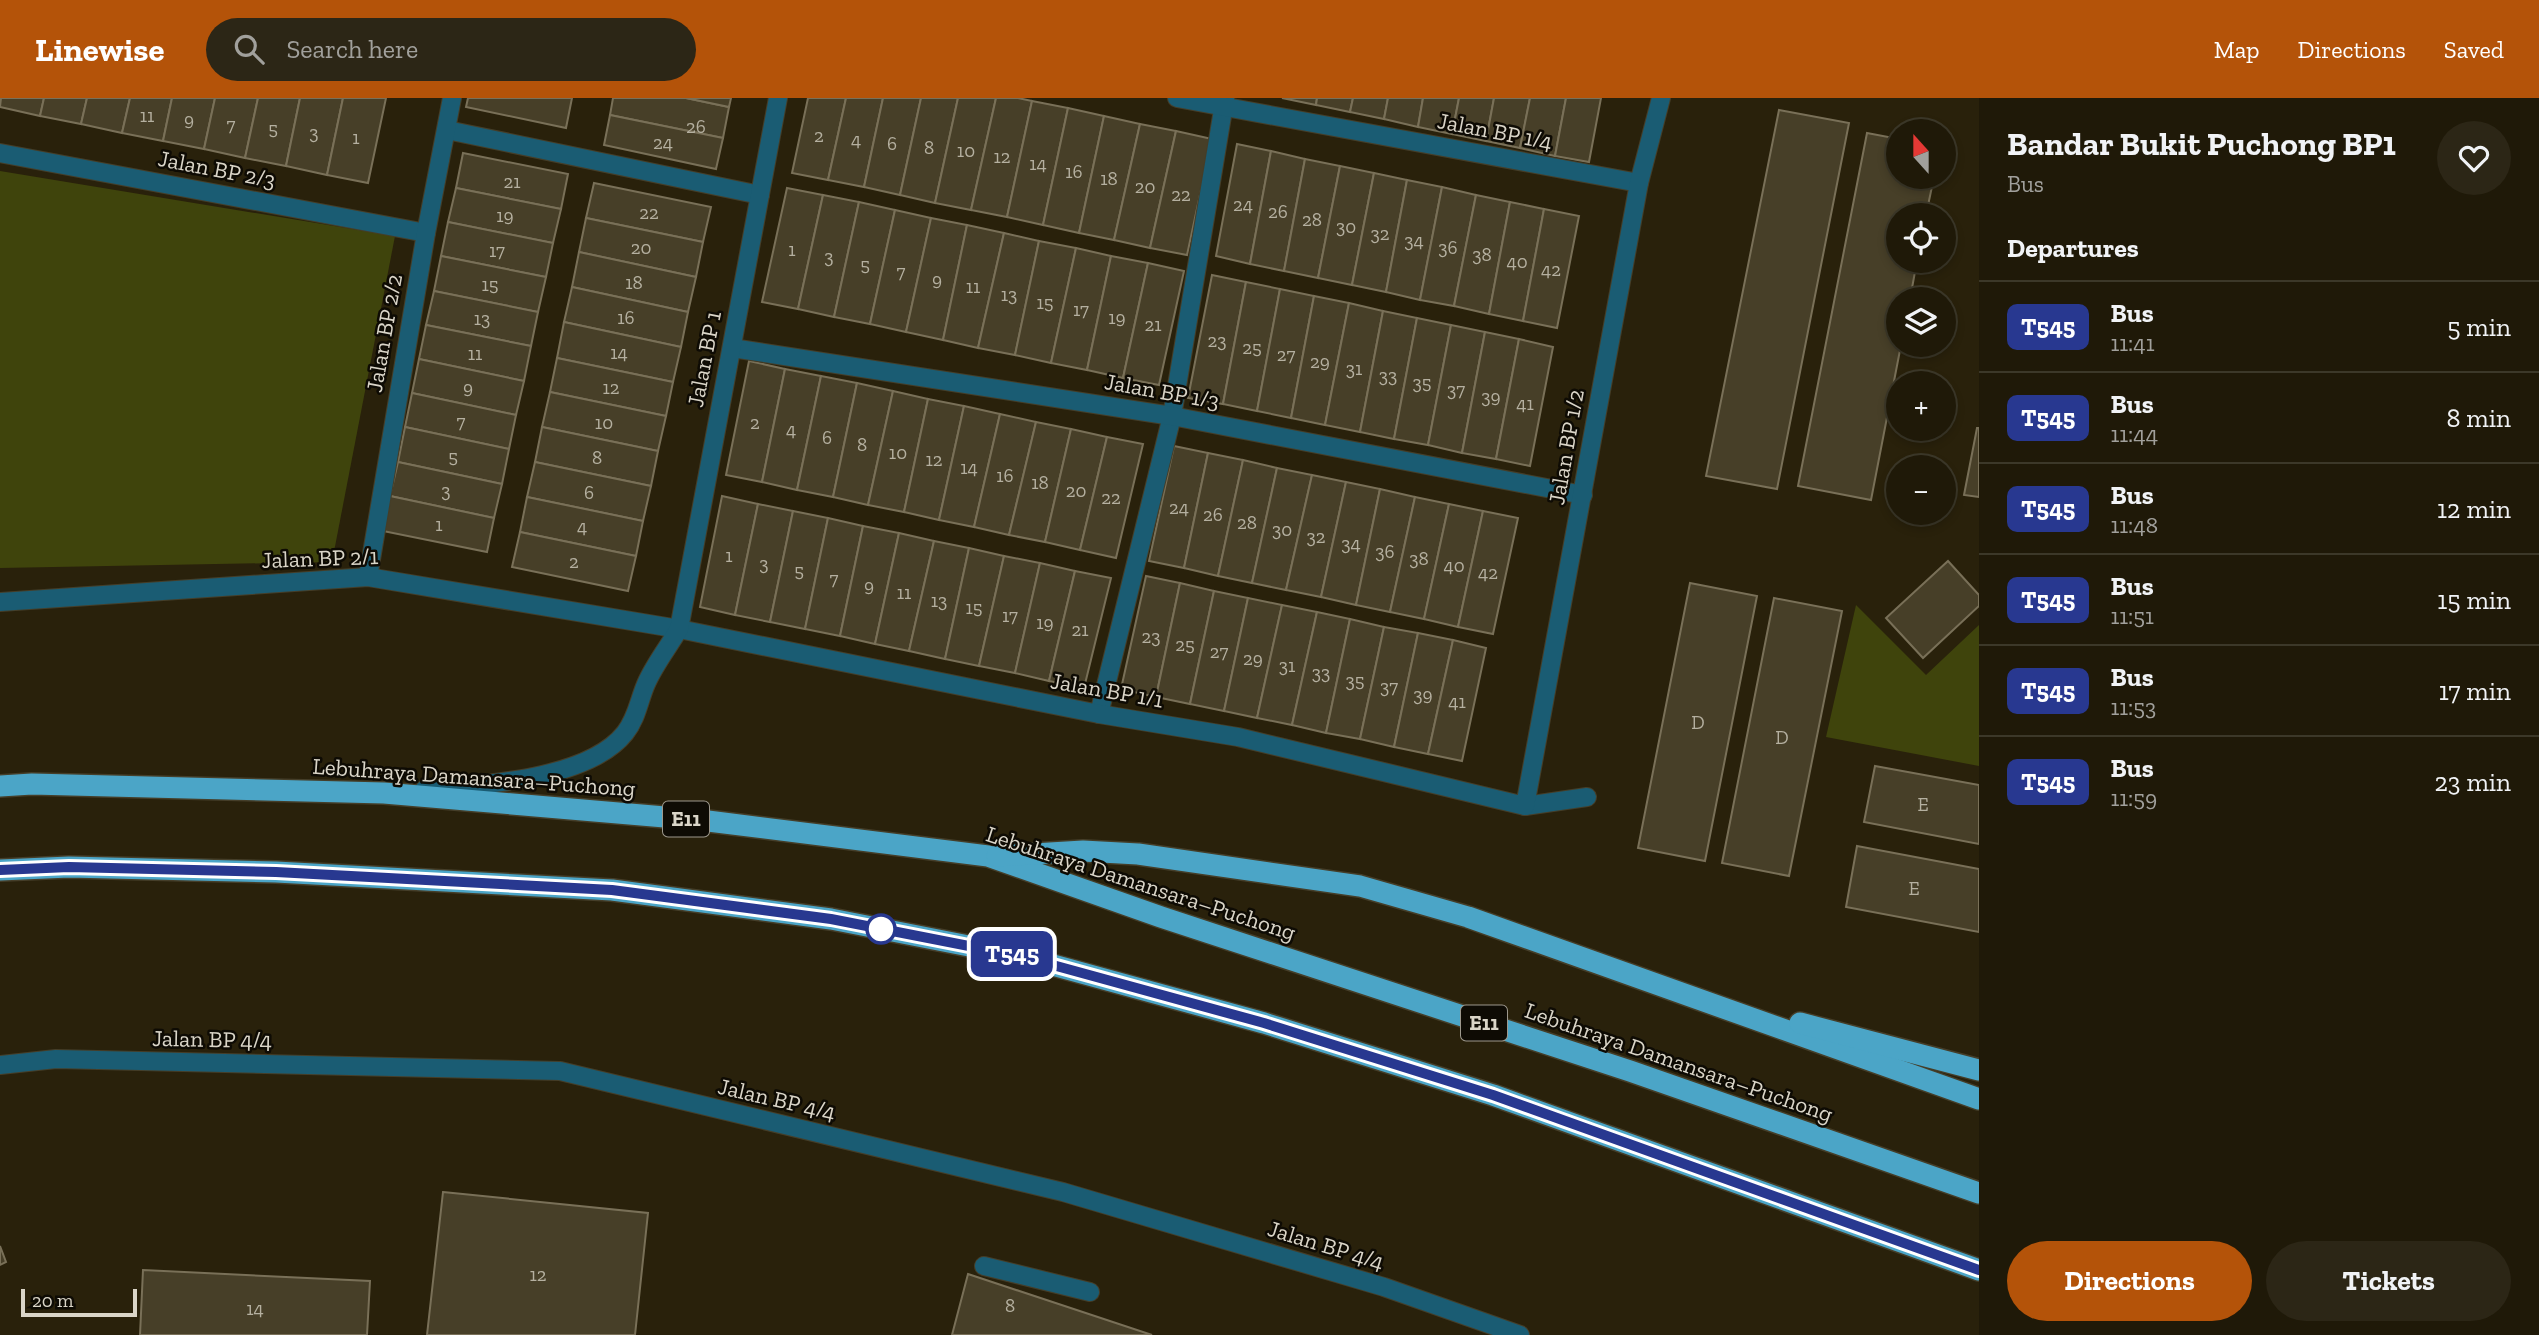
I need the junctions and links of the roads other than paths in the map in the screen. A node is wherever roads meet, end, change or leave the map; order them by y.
1 (452, 98) edge
2 (778, 98) edge
3 (1177, 98) edge
4 (1661, 98) edge
5 (1224, 102) edge
6 (447, 130) junction
7 (0, 153) edge
8 (1639, 183) junction
9 (760, 195) junction
10 (426, 233) junction
11 (732, 348) junction
12 (1172, 416) junction
13 (1583, 495) junction
14 (368, 576) junction
15 (0, 602) edge
16 (679, 629) junction
17 (1099, 714) junction
18 (0, 786) edge
19 (384, 793) junction
20 (1587, 797) dead end
21 (1525, 806) junction
22 (988, 856) junction
23 (0, 870) edge
24 (1649, 983) junction
25 (0, 1065) edge
26 (1979, 1070) edge
27 (1979, 1099) edge
28 (1979, 1193) edge
29 (984, 1266) dead end
30 (1979, 1270) edge
31 (1090, 1292) dead end
32 (1520, 1335) edge

1 - 6 street, Jalan BP 2/2
2 - 9 street, Jalan BP 1
3 - 5 street, Jalan BP 1/4
4 - 8 street, Jalan BP 1/2
5 - 8 street, Jalan BP 1/4
5 - 12 street
6 - 9 street
6 - 10 street, Jalan BP 2/2
7 - 10 street, Jalan BP 2/3
8 - 13 street, Jalan BP 1/2
9 - 11 street, Jalan BP 1
10 - 14 street, Jalan BP 2/2
11 - 12 street, Jalan BP 1/3
11 - 16 street, Jalan BP 1
12 - 13 street, Jalan BP 1/3
12 - 17 street
13 - 21 street, Jalan BP 1/2
14 - 15 street, Jalan BP 2/1
14 - 16 street, Jalan BP 2/1
16 - 17 street, Jalan BP 1/1
16 - 19 street
17 - 21 street, Jalan BP 1/1
18 - 19 highway, Lebuhraya Damansara–Puchong / E11
19 - 22 highway, Lebuhraya Damansara–Puchong / E11
20 - 21 street
22 - 24 highway
22 - 28 highway, Lebuhraya Damansara–Puchong / E11
23 - 30 highway
24 - 26 highway
24 - 27 highway
25 - 32 street, Jalan BP 4/4
29 - 31 street

